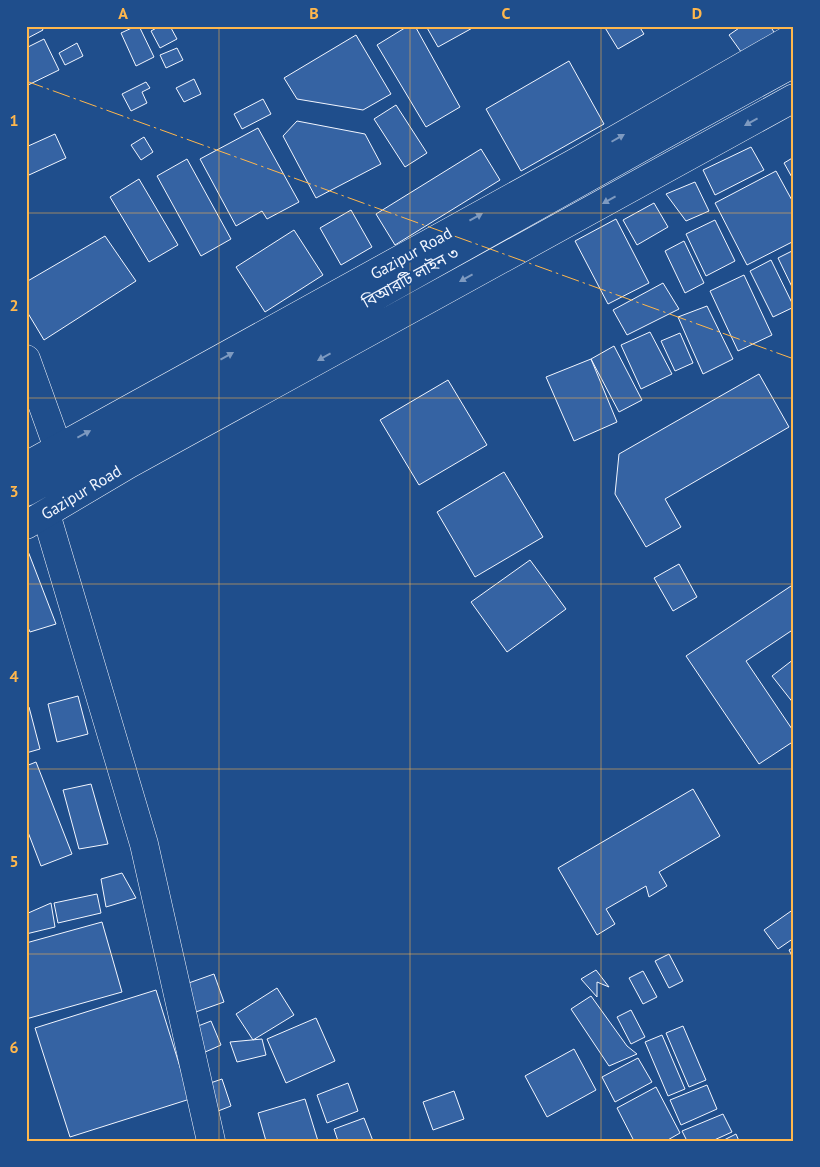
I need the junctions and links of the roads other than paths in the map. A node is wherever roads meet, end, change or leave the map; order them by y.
1 (794, 37) edge
2 (794, 63) edge
3 (794, 98) edge
4 (26, 359) edge
5 (58, 448) junction
6 (26, 466) edge
7 (26, 492) edge
8 (36, 519) edge
9 (211, 1141) edge

5 -> 1 main road, Gazipur Road
2 - 7 main road, বিআরটি লাইন ৩
3 -> 8 main road, Gazipur Road
4 - 5 main road
5 - 6 main road, Gazipur Road
8 - 9 main road

